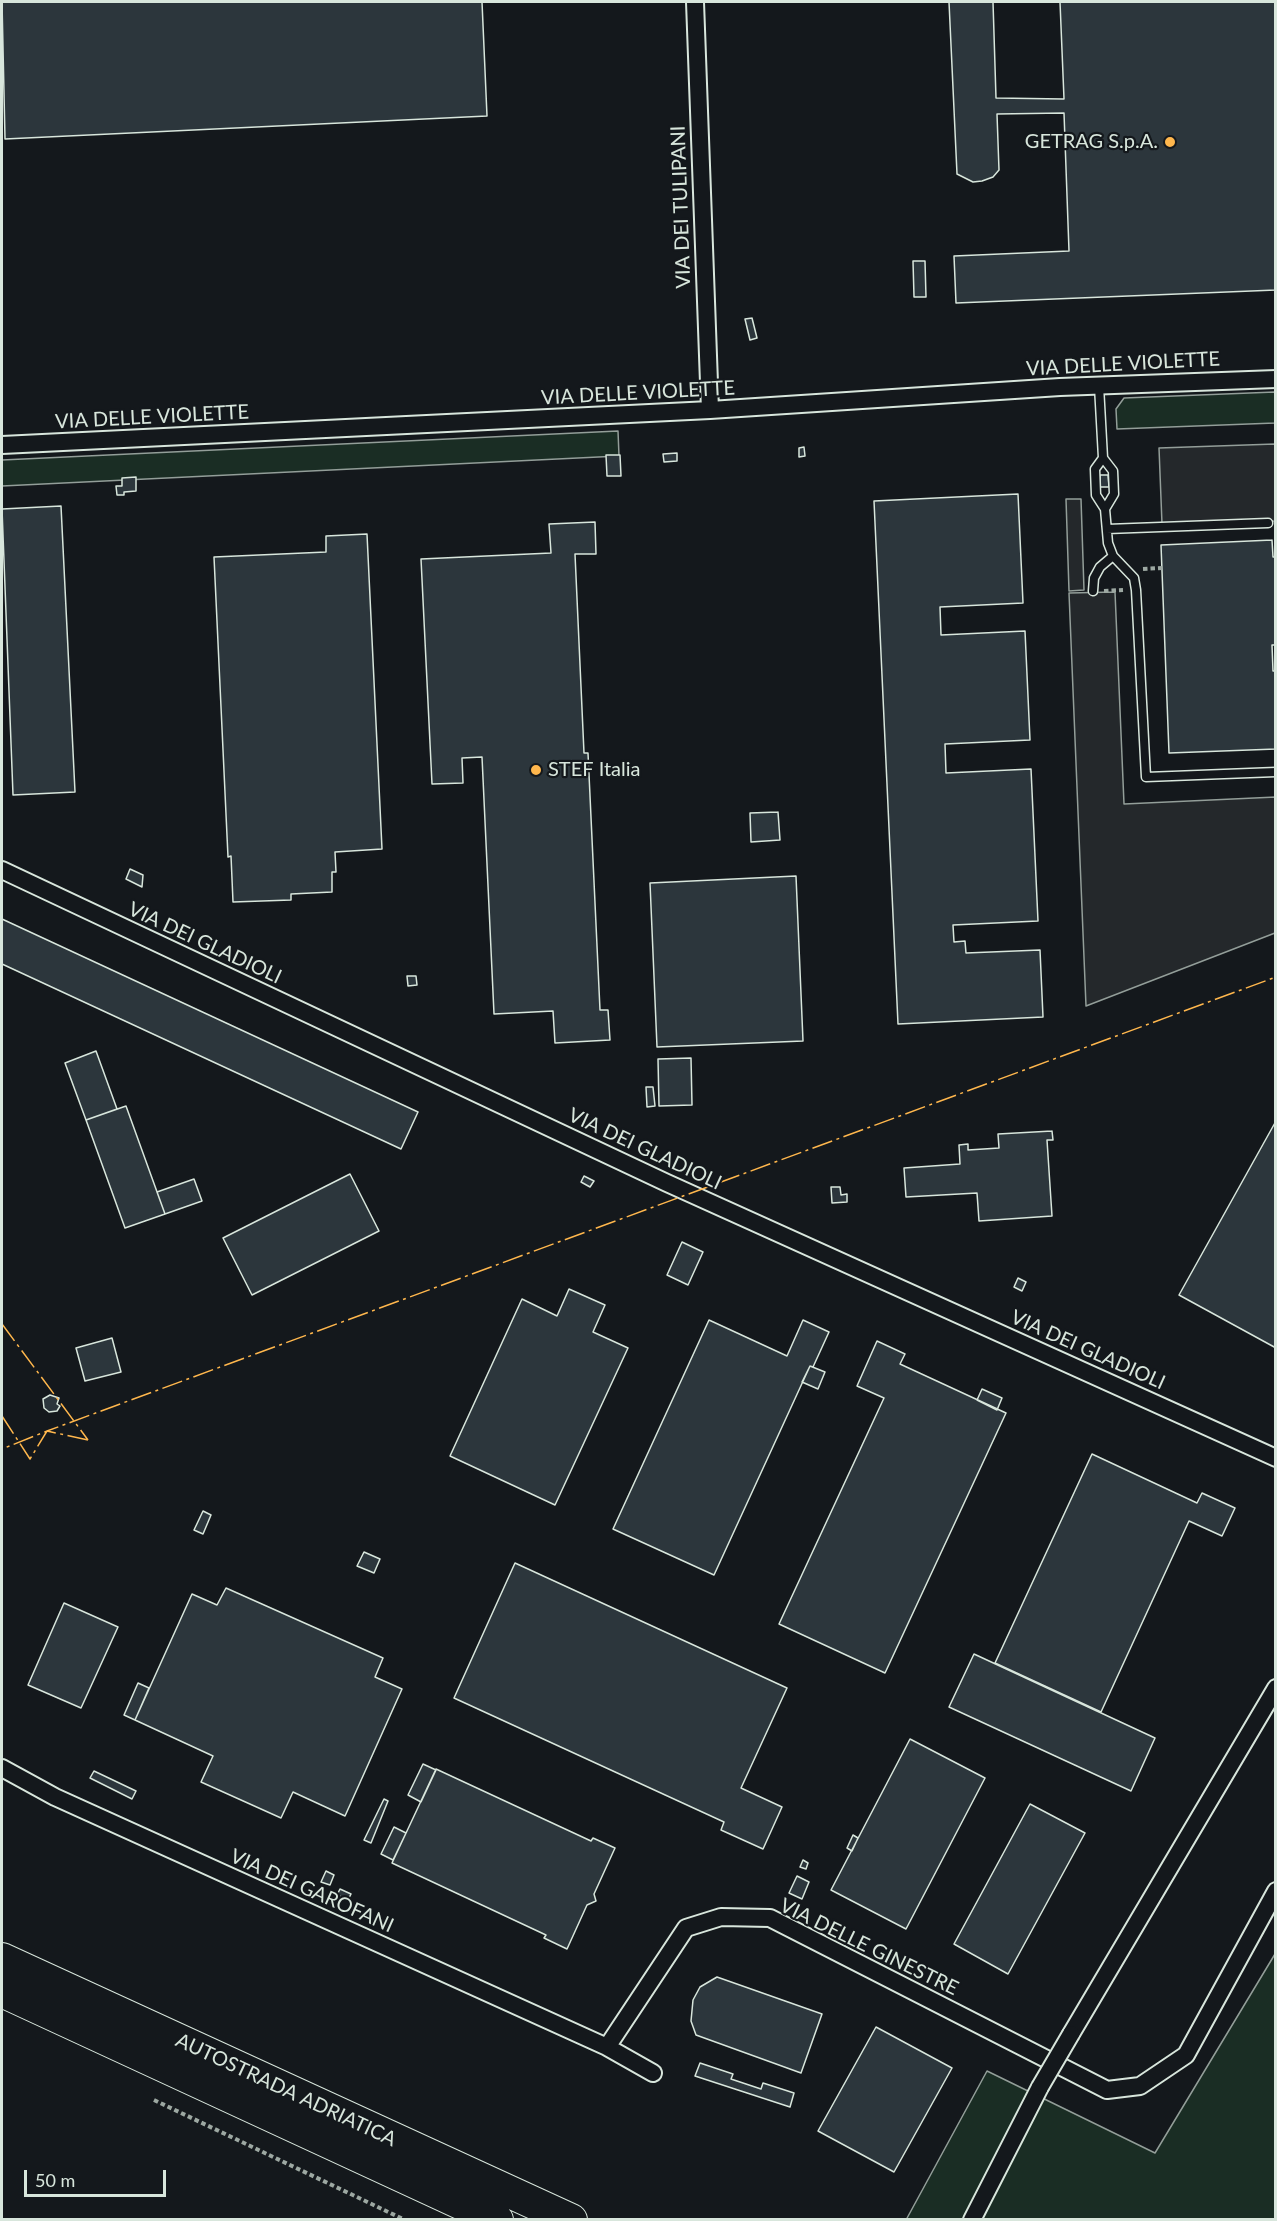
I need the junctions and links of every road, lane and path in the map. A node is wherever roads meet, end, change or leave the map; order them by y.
1 (695, 2) edge
2 (1275, 379) edge
3 (1099, 386) junction
4 (710, 410) junction
5 (2, 445) edge
6 (1103, 458) junction
7 (1105, 509) junction
8 (1268, 524) dead end
9 (1107, 529) junction
10 (1113, 556) junction
11 (1136, 590) junction
12 (1093, 591) joint
13 (1275, 772) edge
14 (2, 870) edge
15 (1275, 1458) edge
16 (1275, 1688) edge
17 (2, 1768) edge
18 (1275, 1892) edge
19 (2, 1959) edge
20 (2, 1991) edge
21 (607, 2047) junction
22 (653, 2073) dead end
23 (153, 2100) dead end
24 (405, 2220) edge
25 (497, 2220) edge
26 (571, 2220) edge
27 (972, 2220) edge

1 - 4 street, VIA DEI TULIPANI
2 - 3 street, VIA DELLE VIOLETTE
3 - 4 street, VIA DELLE VIOLETTE
3 - 6 lane
4 - 5 street, VIA DELLE VIOLETTE
6 - 7 lane
6 - 7 lane
7 - 9 lane
8 - 9 lane
9 - 10 lane
10 - 11 lane
10 - 12 lane
11 - 12 path
11 - 13 lane
14 - 15 street, VIA DEI GLADIOLI
16 - 27 street, bridge
17 - 21 street, VIA DEI GAROFANI
18 - 21 street, VIA DELLE GINESTRE
19 - 26 highway, AUTOSTRADA ADRIATICA
20 - 25 highway, AUTOSTRADA ADRIATICA
21 - 22 street, VIA DEI GAROFANI
23 - 24 path

